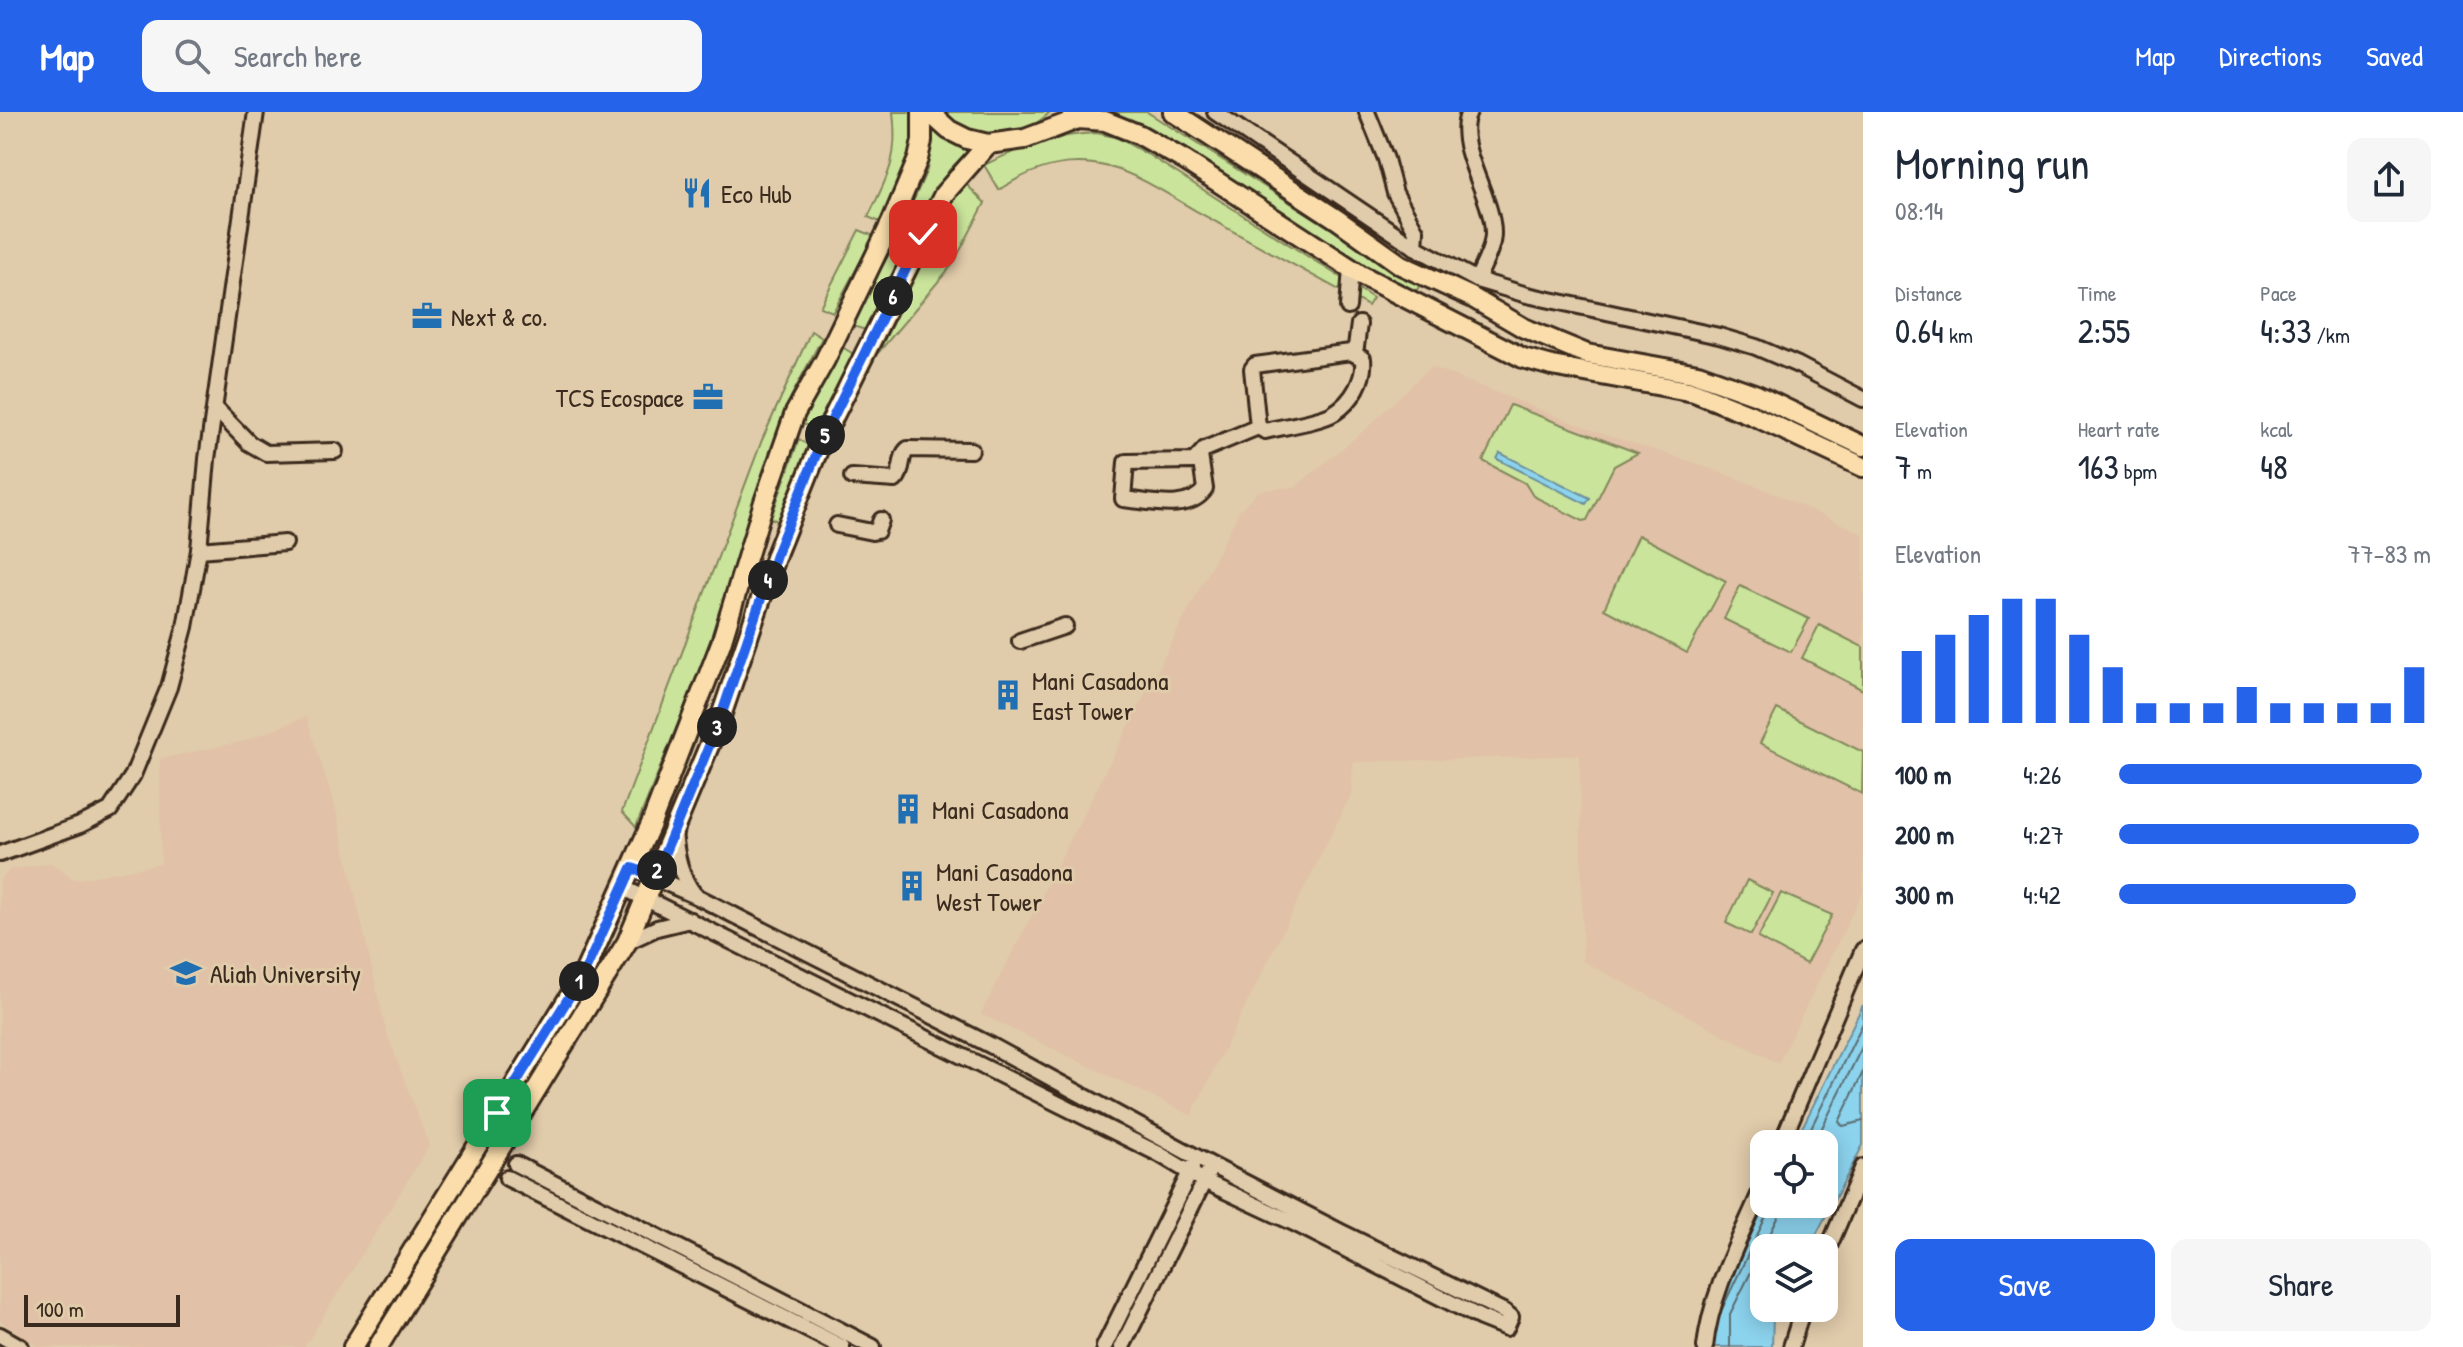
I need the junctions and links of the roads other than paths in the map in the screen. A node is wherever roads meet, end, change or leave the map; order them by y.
1 (256, 112) edge
2 (922, 112) edge
3 (929, 112) edge
4 (1061, 112) edge
5 (1173, 112) edge
6 (1215, 112) edge
7 (1367, 112) edge
8 (1469, 112) edge
9 (1041, 130) junction
10 (1246, 134) junction
11 (988, 144) junction
12 (1233, 152) junction
13 (1415, 247) junction
14 (1351, 268) junction
15 (1477, 280) junction
16 (1348, 307) dead end
17 (1359, 324) dead end
18 (1351, 352) junction
19 (1863, 399) edge
20 (214, 421) junction
21 (1258, 427) junction
22 (1863, 446) edge
23 (971, 450) dead end
24 (335, 451) dead end
25 (1200, 455) junction
26 (1863, 467) edge
27 (852, 477) dead end
28 (881, 520) dead end
29 (837, 525) dead end
30 (285, 543) dead end
31 (199, 550) junction
32 (1065, 626) dead end
33 (1020, 641) dead end
34 (674, 831) junction
35 (0, 854) edge
36 (632, 868) junction
37 (655, 876) junction
38 (624, 888) junction
39 (696, 896) junction
40 (645, 897) junction
41 (690, 920) junction
42 (627, 942) junction
43 (1863, 950) edge
44 (1787, 1130) edge
45 (1205, 1161) junction
46 (516, 1164) dead end
47 (1863, 1167) edge
48 (1189, 1173) junction
49 (507, 1178) dead end
50 (1204, 1181) junction
51 (1750, 1215) edge
52 (1834, 1234) edge
53 (1799, 1322) edge
54 (0, 1335) edge
55 (21, 1347) edge
56 (353, 1347) edge
57 (378, 1347) edge
58 (842, 1347) edge
59 (873, 1347) edge
60 (1104, 1347) edge
61 (1122, 1347) edge
62 (1705, 1347) edge
63 (1793, 1347) edge

1 - 20 street
2 - 36 main road
3 - 11 main road
4 - 9 main road
5 - 12 main road
6 - 10 street
7 - 13 street
8 - 15 street
9 - 11 main road
9 - 14 main road
10 - 12 street
10 - 13 street
11 - 34 main road
12 - 22 main road
13 - 15 street
14 - 16 street
14 - 26 main road
15 - 19 street
17 - 18 street
18 - 21 street
18 - 21 street
20 - 24 street
20 - 31 street
21 - 25 street
23 - 27 street
25 - 25 street
28 - 29 street
30 - 31 street
31 - 35 street
32 - 33 street
34 - 37 main road
34 - 39 street
36 - 37 street
36 - 38 main road
37 - 39 street
37 - 40 main road
38 - 40 street
38 - 56 main road
39 - 45 street
40 - 41 street
40 - 42 main road
41 - 42 street
41 - 48 street
42 - 57 main road
43 - 44 street
45 - 48 street
45 - 50 street
45 - 50 street
46 - 59 street
47 - 52 street
48 - 50 street
48 - 60 street
49 - 58 street
50 - 61 street
51 - 62 street
53 - 63 street
54 - 55 street

